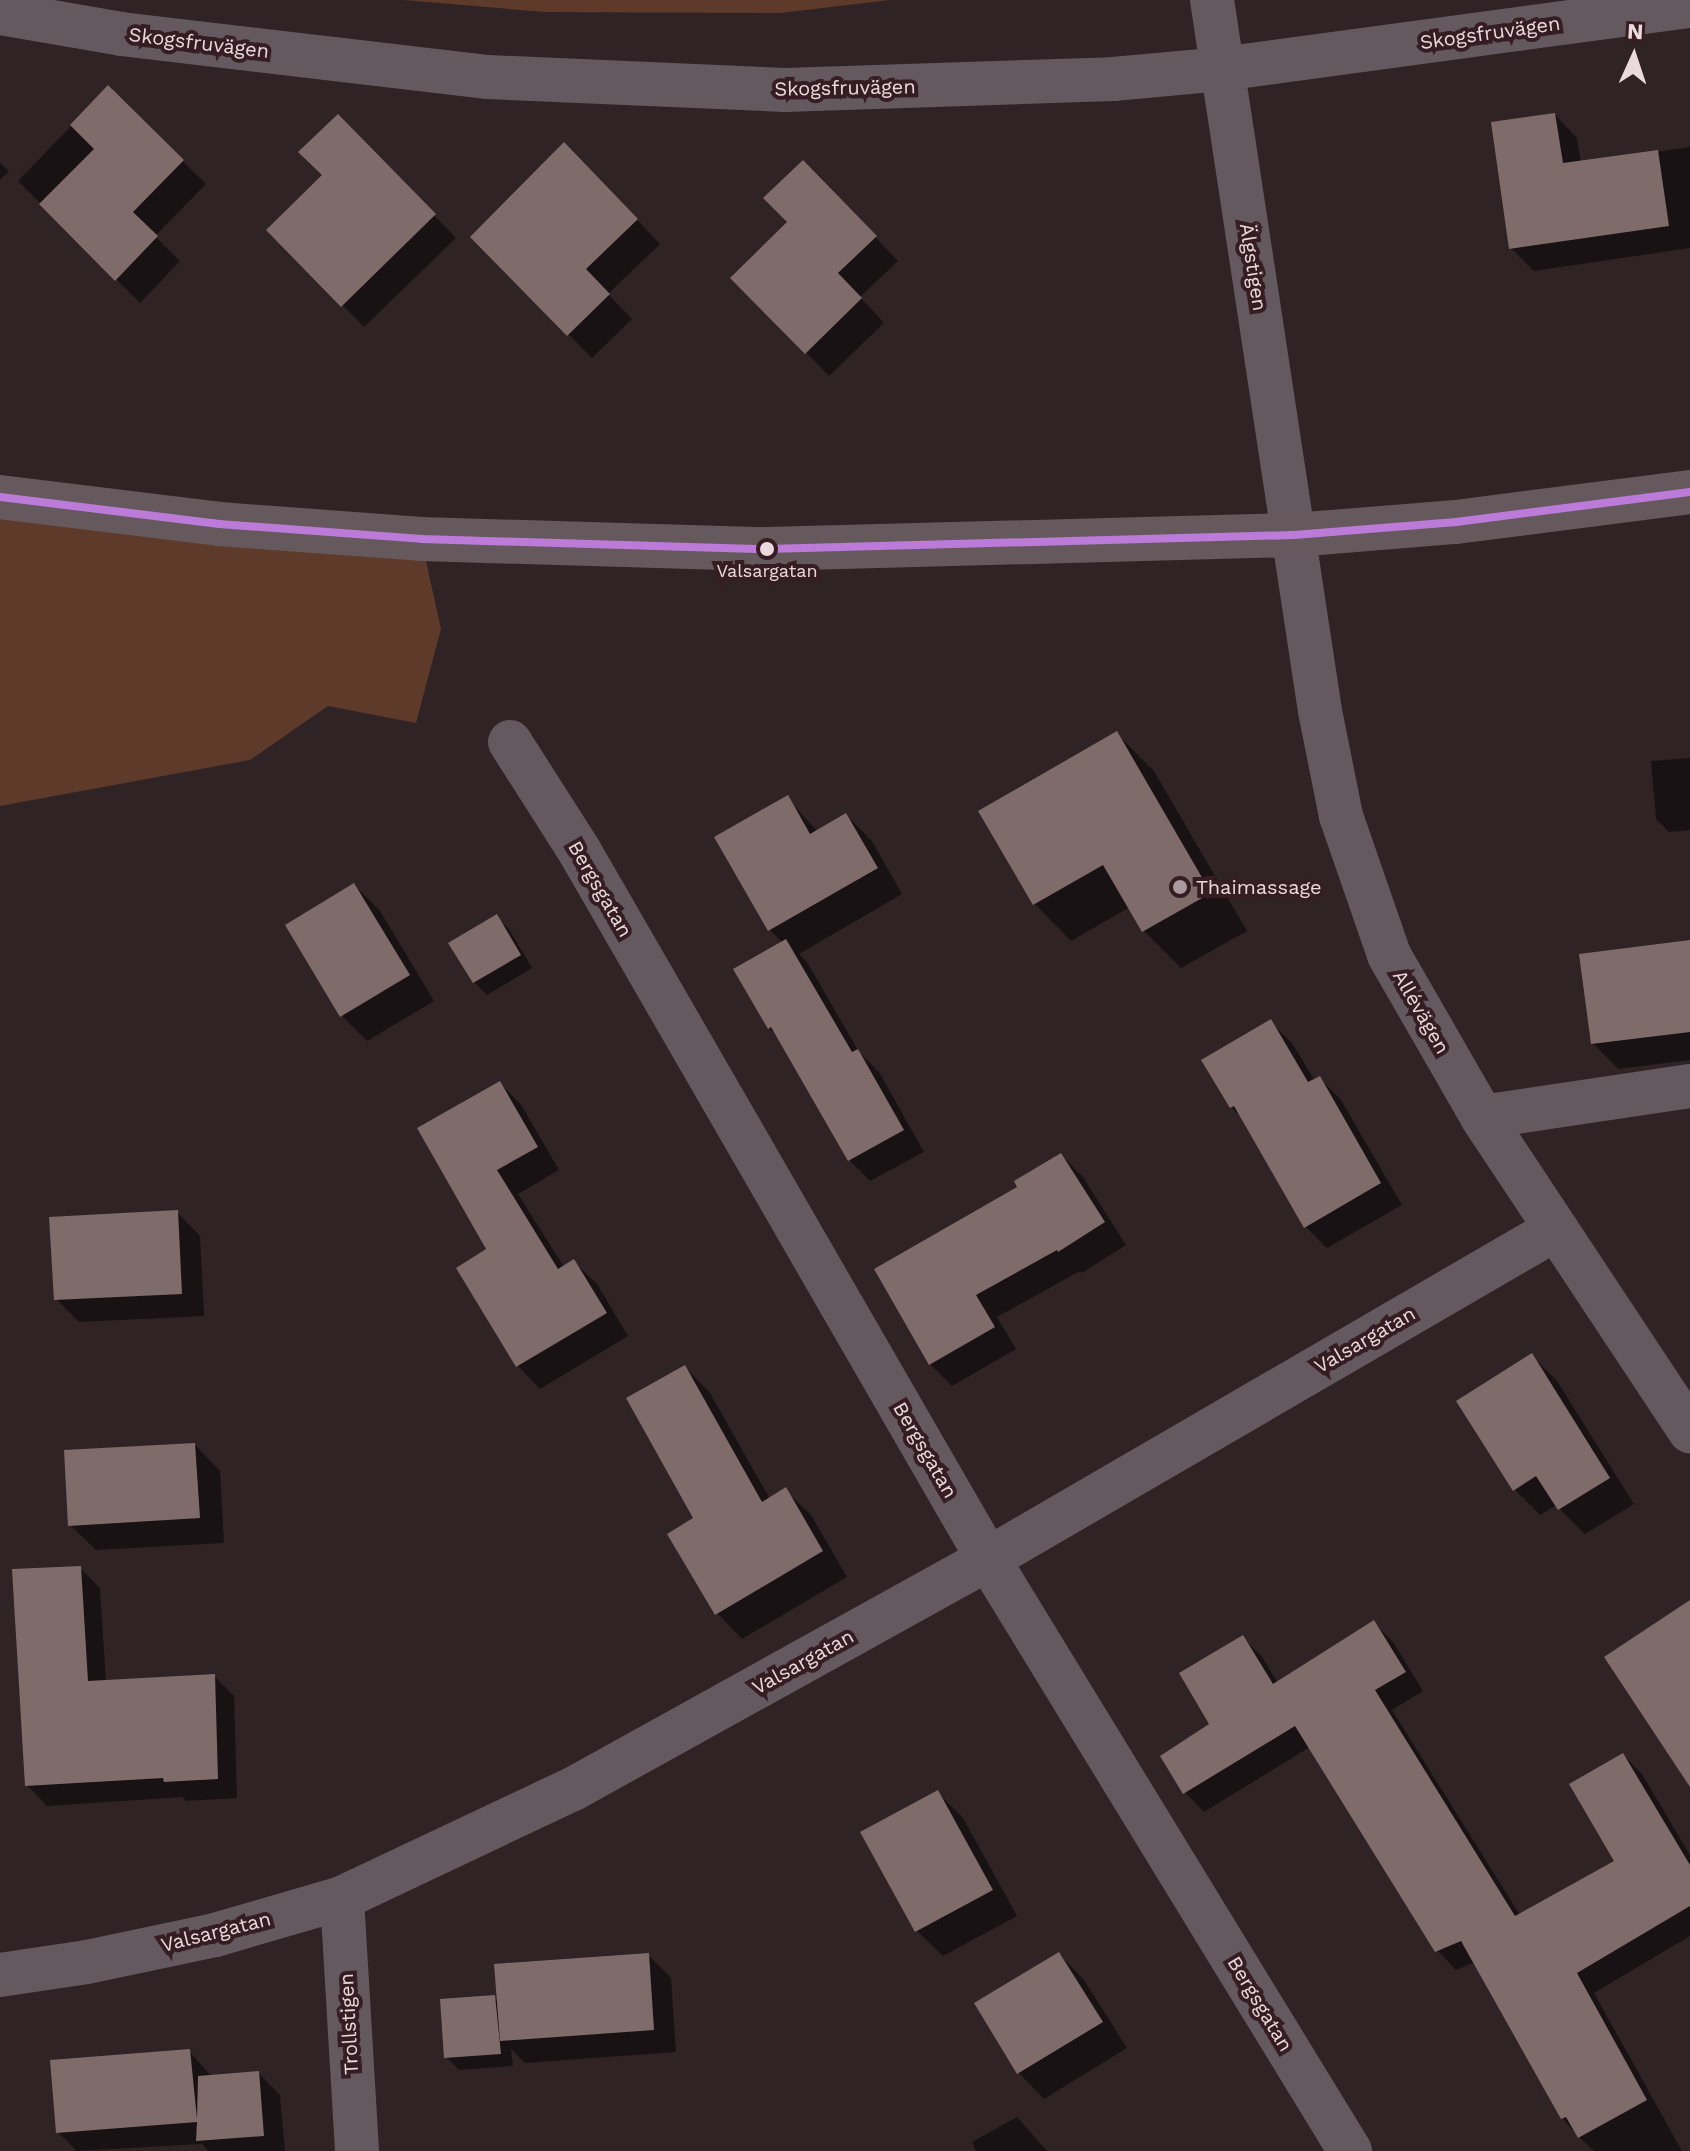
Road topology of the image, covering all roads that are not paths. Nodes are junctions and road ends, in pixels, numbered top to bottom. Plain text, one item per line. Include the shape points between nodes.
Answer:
1 (1212, 0) edge
2 (1690, 6) edge
3 (0, 13) edge
4 (1222, 69) junction
5 (1690, 492) edge
6 (0, 497) edge
7 (1294, 535) junction
8 (510, 742) dead end
9 (1690, 1086) edge
10 (1482, 1117) junction
11 (1556, 1229) junction
12 (1690, 1431) edge
13 (988, 1559) junction
14 (342, 1898) junction
15 (0, 1975) edge
16 (357, 2151) edge
17 (1350, 2151) edge

1 - 4 street, Älgstigen
2 - 4 street, Skogsfruvägen
3 - 4 street, Skogsfruvägen via 121,34 472,75 642,85 785,90 970,87
4 - 7 street, Älgstigen
5 - 7 main road via 1456,522
6 - 7 main road via 219,524 647,548
7 - 10 street, Allévägen via 1341,816 1389,955
8 - 13 street, Bergsgatan via 580,852
9 - 10 street
10 - 11 street, Allévägen
11 - 12 street, Allévägen
11 - 13 street, Valsargatan
13 - 14 street, Valsargatan via 573,1789
13 - 17 street, Bergsgatan
14 - 15 street, Valsargatan via 215,1935
14 - 16 street, Trollstigen

